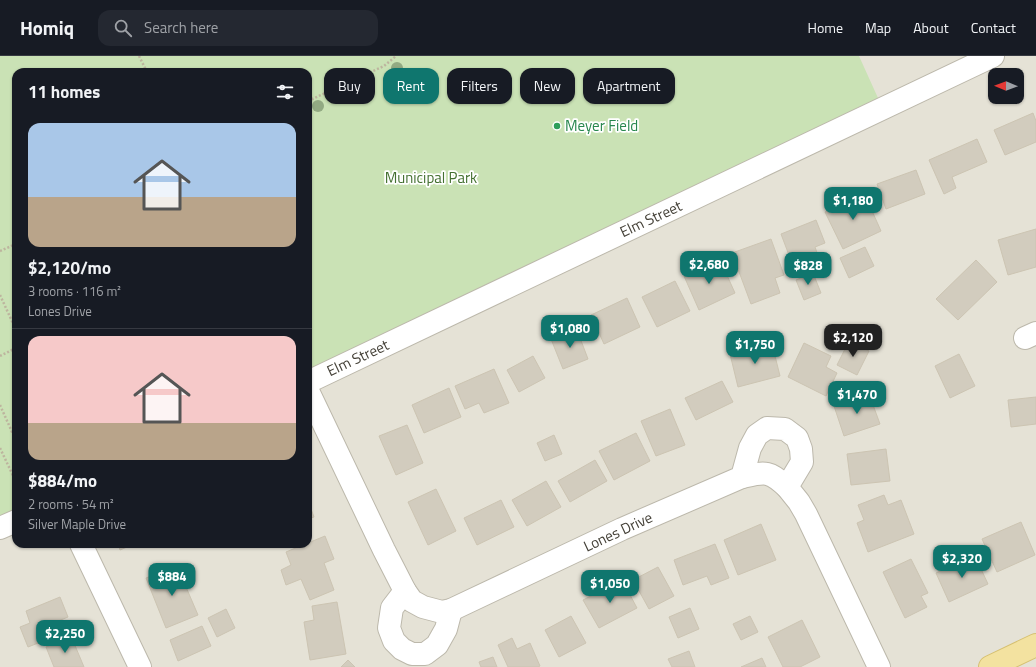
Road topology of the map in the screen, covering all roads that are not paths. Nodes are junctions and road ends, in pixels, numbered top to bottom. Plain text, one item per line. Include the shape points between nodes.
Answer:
1 (993, 56) edge
2 (312, 380) edge
3 (312, 399) edge
4 (742, 477) junction
5 (787, 487) junction
6 (12, 523) edge
7 (0, 528) edge
8 (83, 548) edge
9 (405, 591) junction
10 (451, 610) junction
11 (1036, 645) edge
12 (140, 667) edge
13 (879, 667) edge
14 (990, 667) edge

1 - 2 street, Elm Street
3 - 9 street, Lones Drive
4 - 5 street, Lones Drive via 762,473 772,475
4 - 5 street via 750,448 757,435 767,428 785,429 797,438 802,449 802,462
4 - 10 street, Lones Drive
5 - 13 street, Lones Drive via 806,514
6 - 7 street
8 - 12 street
9 - 10 street, Lones Drive via 412,601 422,607 442,612
9 - 10 street via 392,608 389,628 394,641 412,654 425,654 437,646 446,629
11 - 14 main road

